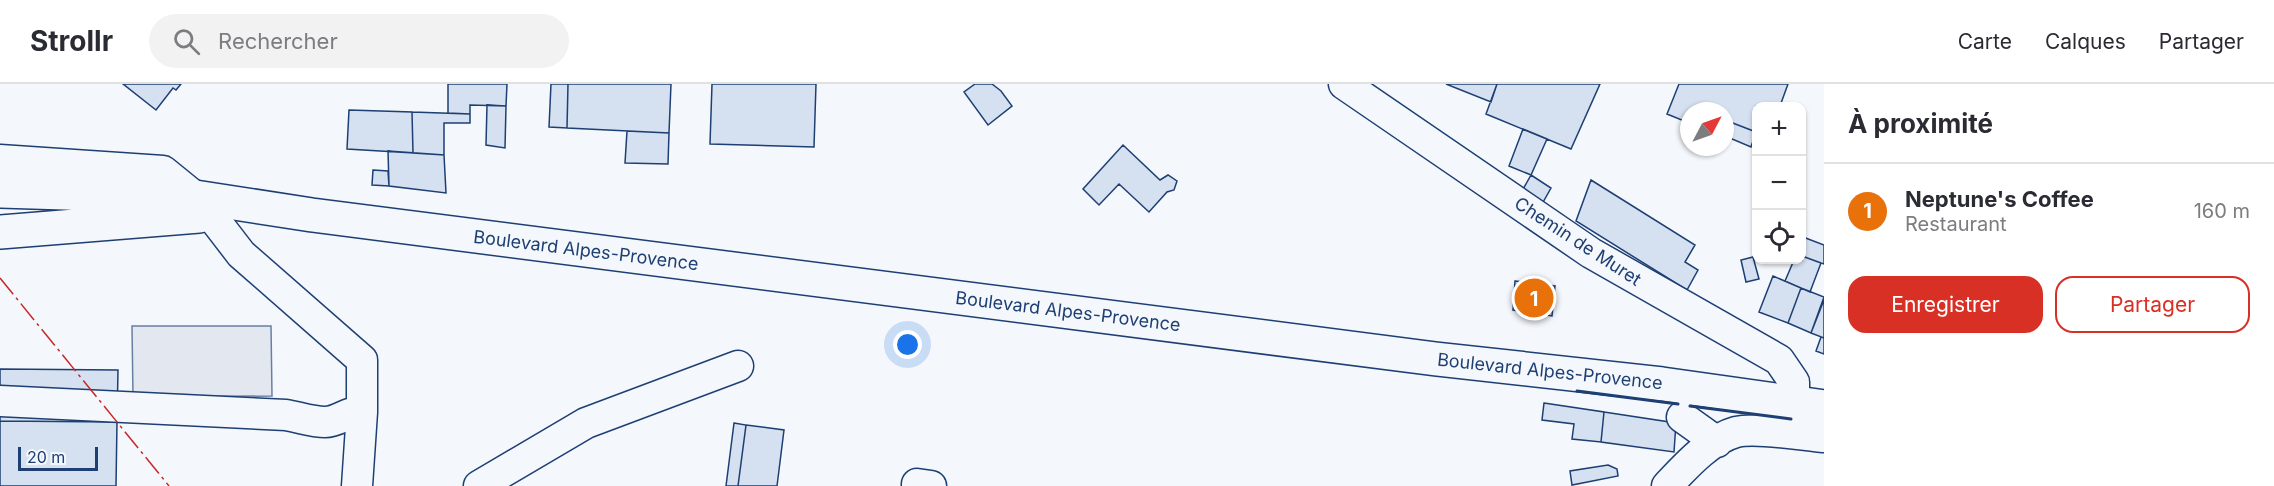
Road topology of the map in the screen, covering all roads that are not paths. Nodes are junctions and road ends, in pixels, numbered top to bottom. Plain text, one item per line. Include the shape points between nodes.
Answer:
1 (1344, 84) edge
2 (0, 159) edge
3 (0, 191) edge
4 (203, 206) junction
5 (0, 232) edge
6 (738, 366) dead end
7 (0, 401) edge
8 (1809, 405) edge
9 (362, 412) junction
10 (1682, 417) dead end
11 (1824, 437) edge
12 (1717, 442) junction
13 (357, 486) edge
14 (479, 486) edge
15 (917, 486) edge
16 (931, 486) edge
17 (1667, 486) edge

1 - 8 street, Chemin de Muret via 1591,253 1779,360
2 - 4 street via 163,171
3 - 4 main road, Boulevard Alpes-Provence
4 - 5 main road, Boulevard Alpes-Provence
4 - 8 main road, Boulevard Alpes-Provence via 312,215
4 - 9 street via 241,254 362,360
6 - 14 street via 586,423
7 - 9 street via 286,415 326,422 350,411
9 - 13 street
10 - 12 street
11 - 12 street via 1736,432
12 - 17 street via 1692,459
15 - 16 street

